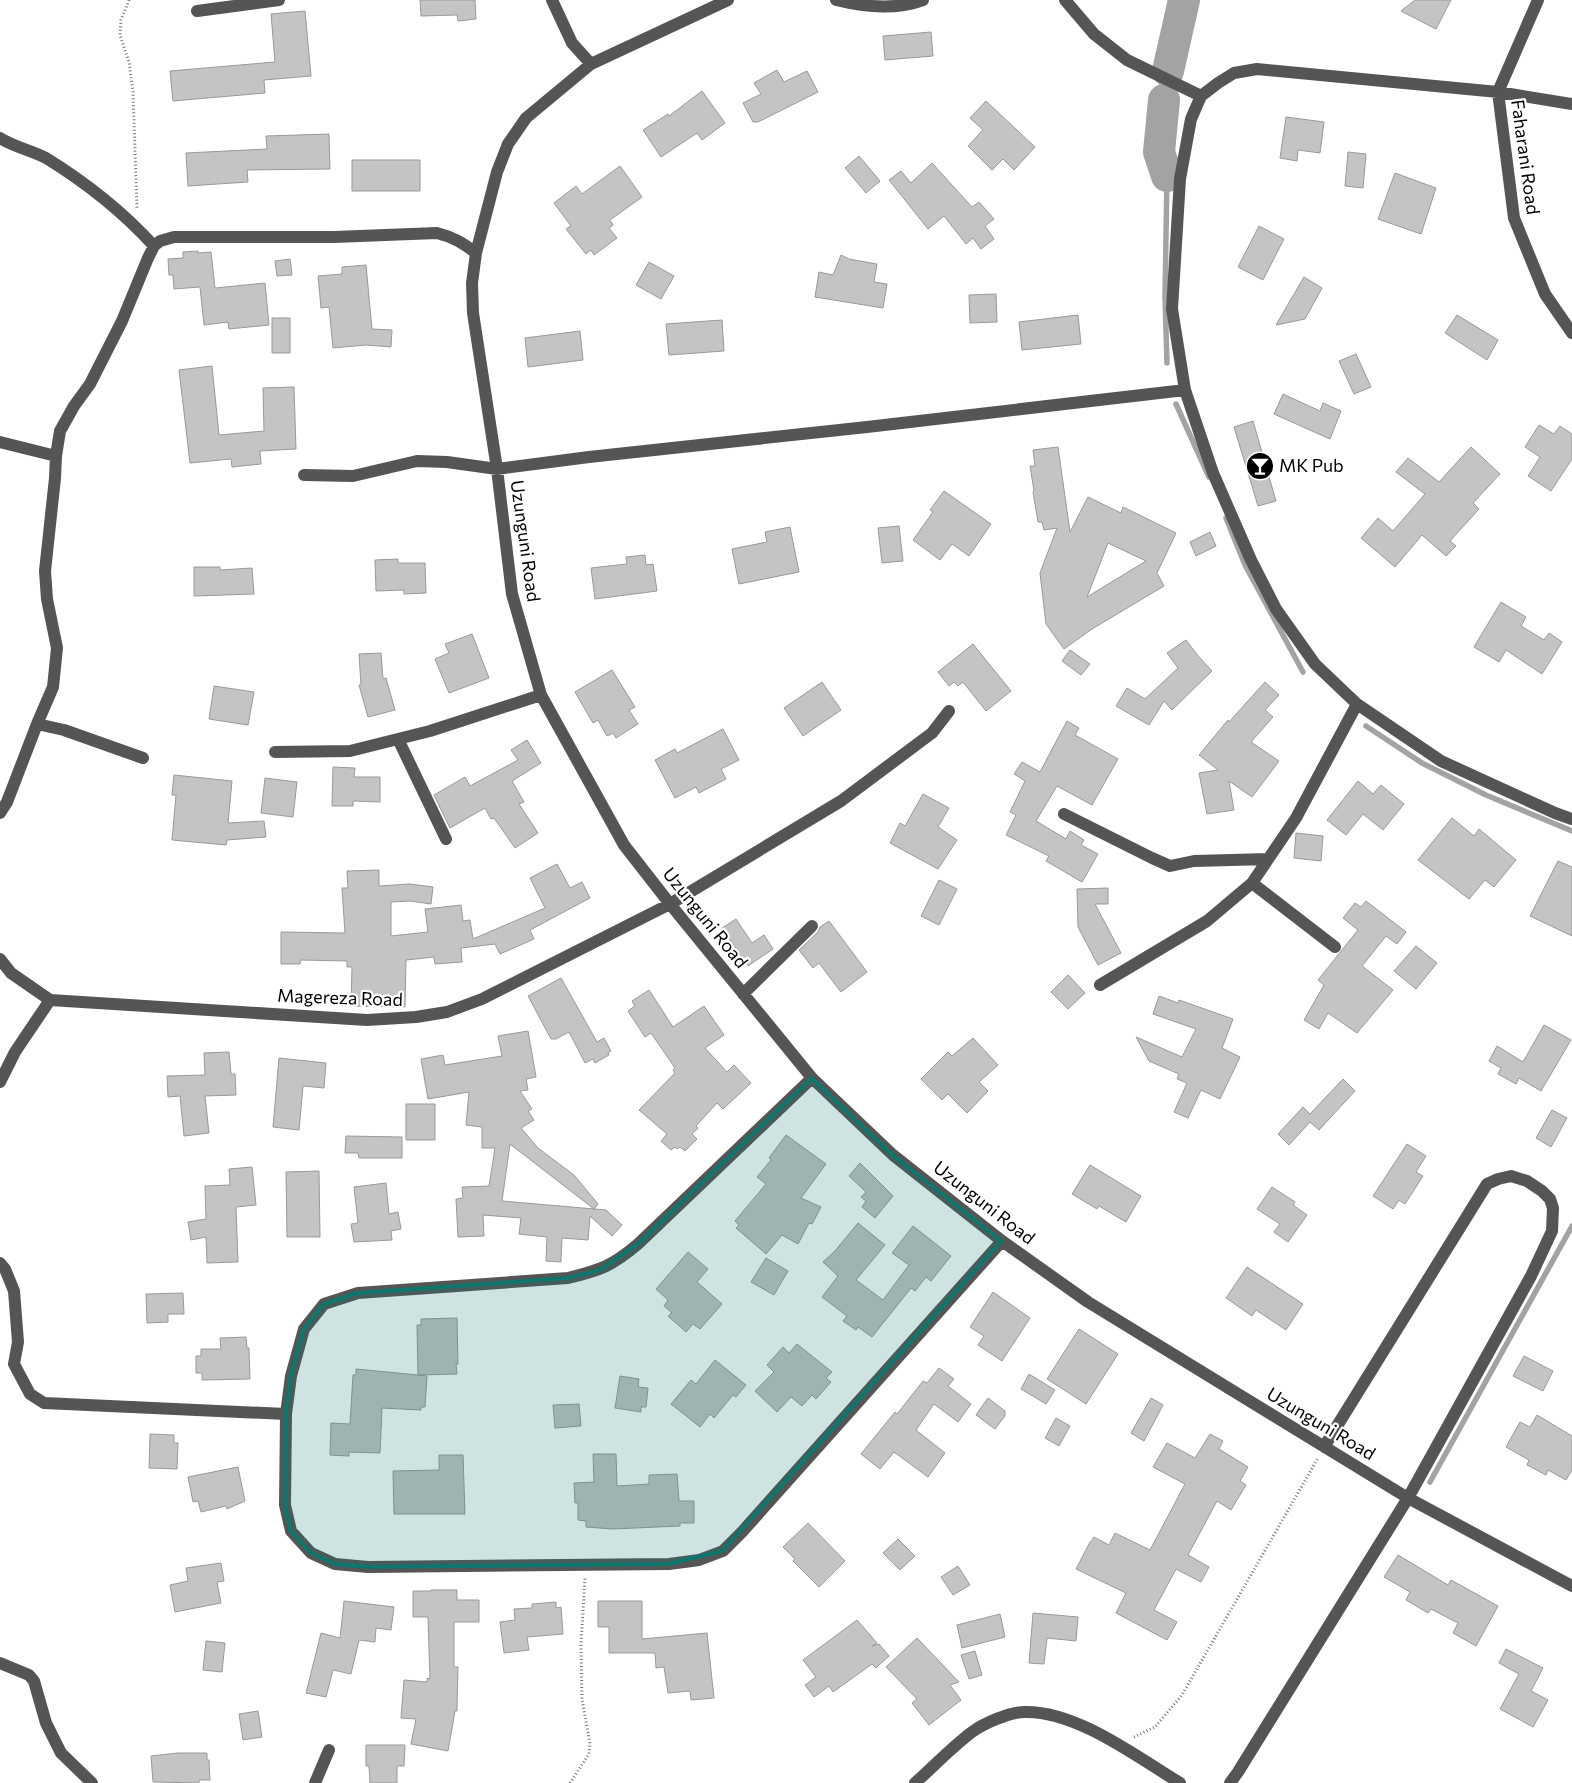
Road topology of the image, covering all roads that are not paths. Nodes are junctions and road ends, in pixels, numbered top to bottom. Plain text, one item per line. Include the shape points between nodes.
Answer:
1 (280, 0) edge
2 (552, 0) edge
3 (728, 0) edge
4 (836, 0) edge
5 (923, 0) edge
6 (1065, 0) edge
7 (1538, 0) edge
8 (197, 12) dead end
9 (591, 64) junction
10 (1498, 92) junction
11 (1201, 96) junction
12 (1572, 104) edge
13 (0, 138) edge
14 (154, 246) junction
15 (476, 253) junction
16 (1572, 333) edge
17 (1185, 390) junction
18 (0, 442) edge
19 (56, 456) junction
20 (497, 469) junction
21 (304, 475) dead end
22 (541, 695) junction
23 (1357, 704) junction
24 (949, 711) dead end
25 (37, 724) junction
26 (398, 739) junction
27 (275, 752) dead end
28 (143, 758) dead end
29 (0, 813) edge
30 (1064, 814) dead end
31 (1572, 819) edge
32 (446, 839) dead end
33 (1268, 859) junction
34 (1252, 883) junction
35 (670, 904) junction
36 (812, 926) dead end
37 (1335, 947) dead end
38 (0, 959) edge
39 (1100, 985) dead end
40 (743, 994) junction
41 (50, 1000) junction
42 (812, 1078) junction
43 (0, 1082) edge
44 (1002, 1241) junction
45 (0, 1263) edge
46 (286, 1414) junction
47 (1324, 1447) junction
48 (1408, 1498) junction
49 (1572, 1586) edge
50 (0, 1662) edge
51 (329, 1750) dead end
52 (92, 1783) edge
53 (315, 1783) edge
54 (915, 1783) edge
55 (1180, 1783) edge
56 (1230, 1783) edge

1 - 8 street
2 - 9 street via 572,43
3 - 9 street, Uzunguni Road
4 - 5 street via 855,5 884,6
6 - 11 street via 1094,34 1127,60
7 - 10 street
9 - 15 street, Uzunguni Road via 526,118 508,144 497,172
10 - 11 street via 1257,70 1234,73
10 - 12 street
10 - 16 street, Faharani Road via 1514,218 1545,294
11 - 17 street via 1192,119 1180,179 1172,309
13 - 14 street via 72,174 138,228
14 - 15 street via 174,237 437,234 462,241
14 - 19 street via 122,321 90,384 60,431
15 - 20 street, Uzunguni Road via 472,313
17 - 20 street
17 - 23 street via 1213,473 1276,609 1315,664
18 - 19 street
19 - 25 street via 45,571 57,648 53,687
20 - 21 street via 416,461 353,476
20 - 22 street, Uzunguni Road via 512,594
22 - 26 street
22 - 35 street, Uzunguni Road via 624,844
23 - 31 street via 1441,761
23 - 33 street via 1296,818
24 - 35 street, Magereza Road via 932,732 841,801
25 - 28 street via 64,730
25 - 29 street
26 - 27 street via 350,751
26 - 32 street
30 - 33 street via 1170,866 1194,861
33 - 34 street
34 - 37 street
34 - 39 street via 1206,921
35 - 40 street, Uzunguni Road
35 - 41 street, Magereza Road via 482,999 447,1012 416,1017 368,1020
36 - 40 street
38 - 41 street via 12,973
40 - 42 street, Uzunguni Road
41 - 43 street via 15,1052
42 - 44 street, Uzunguni Road via 893,1155
42 - 46 street via 638,1244 620,1260 600,1270 568,1278 358,1293 324,1304 304,1329 291,1376
44 - 46 street via 742,1532 723,1550 699,1560 669,1564 585,1565 368,1567 334,1564 311,1553 291,1531 285,1506
44 - 47 street, Uzunguni Road via 1088,1302
45 - 46 street via 14,1291 18,1342 14,1364 30,1394 44,1403
47 - 48 street, Uzunguni Road
47 - 48 street via 1487,1184 1511,1176 1527,1181 1550,1199 1552,1231
48 - 49 street, Uzunguni Road
48 - 56 street
50 - 52 street via 29,1675 34,1681 46,1723 61,1752
51 - 53 street
54 - 55 street via 973,1732 997,1719 1024,1712 1072,1720

